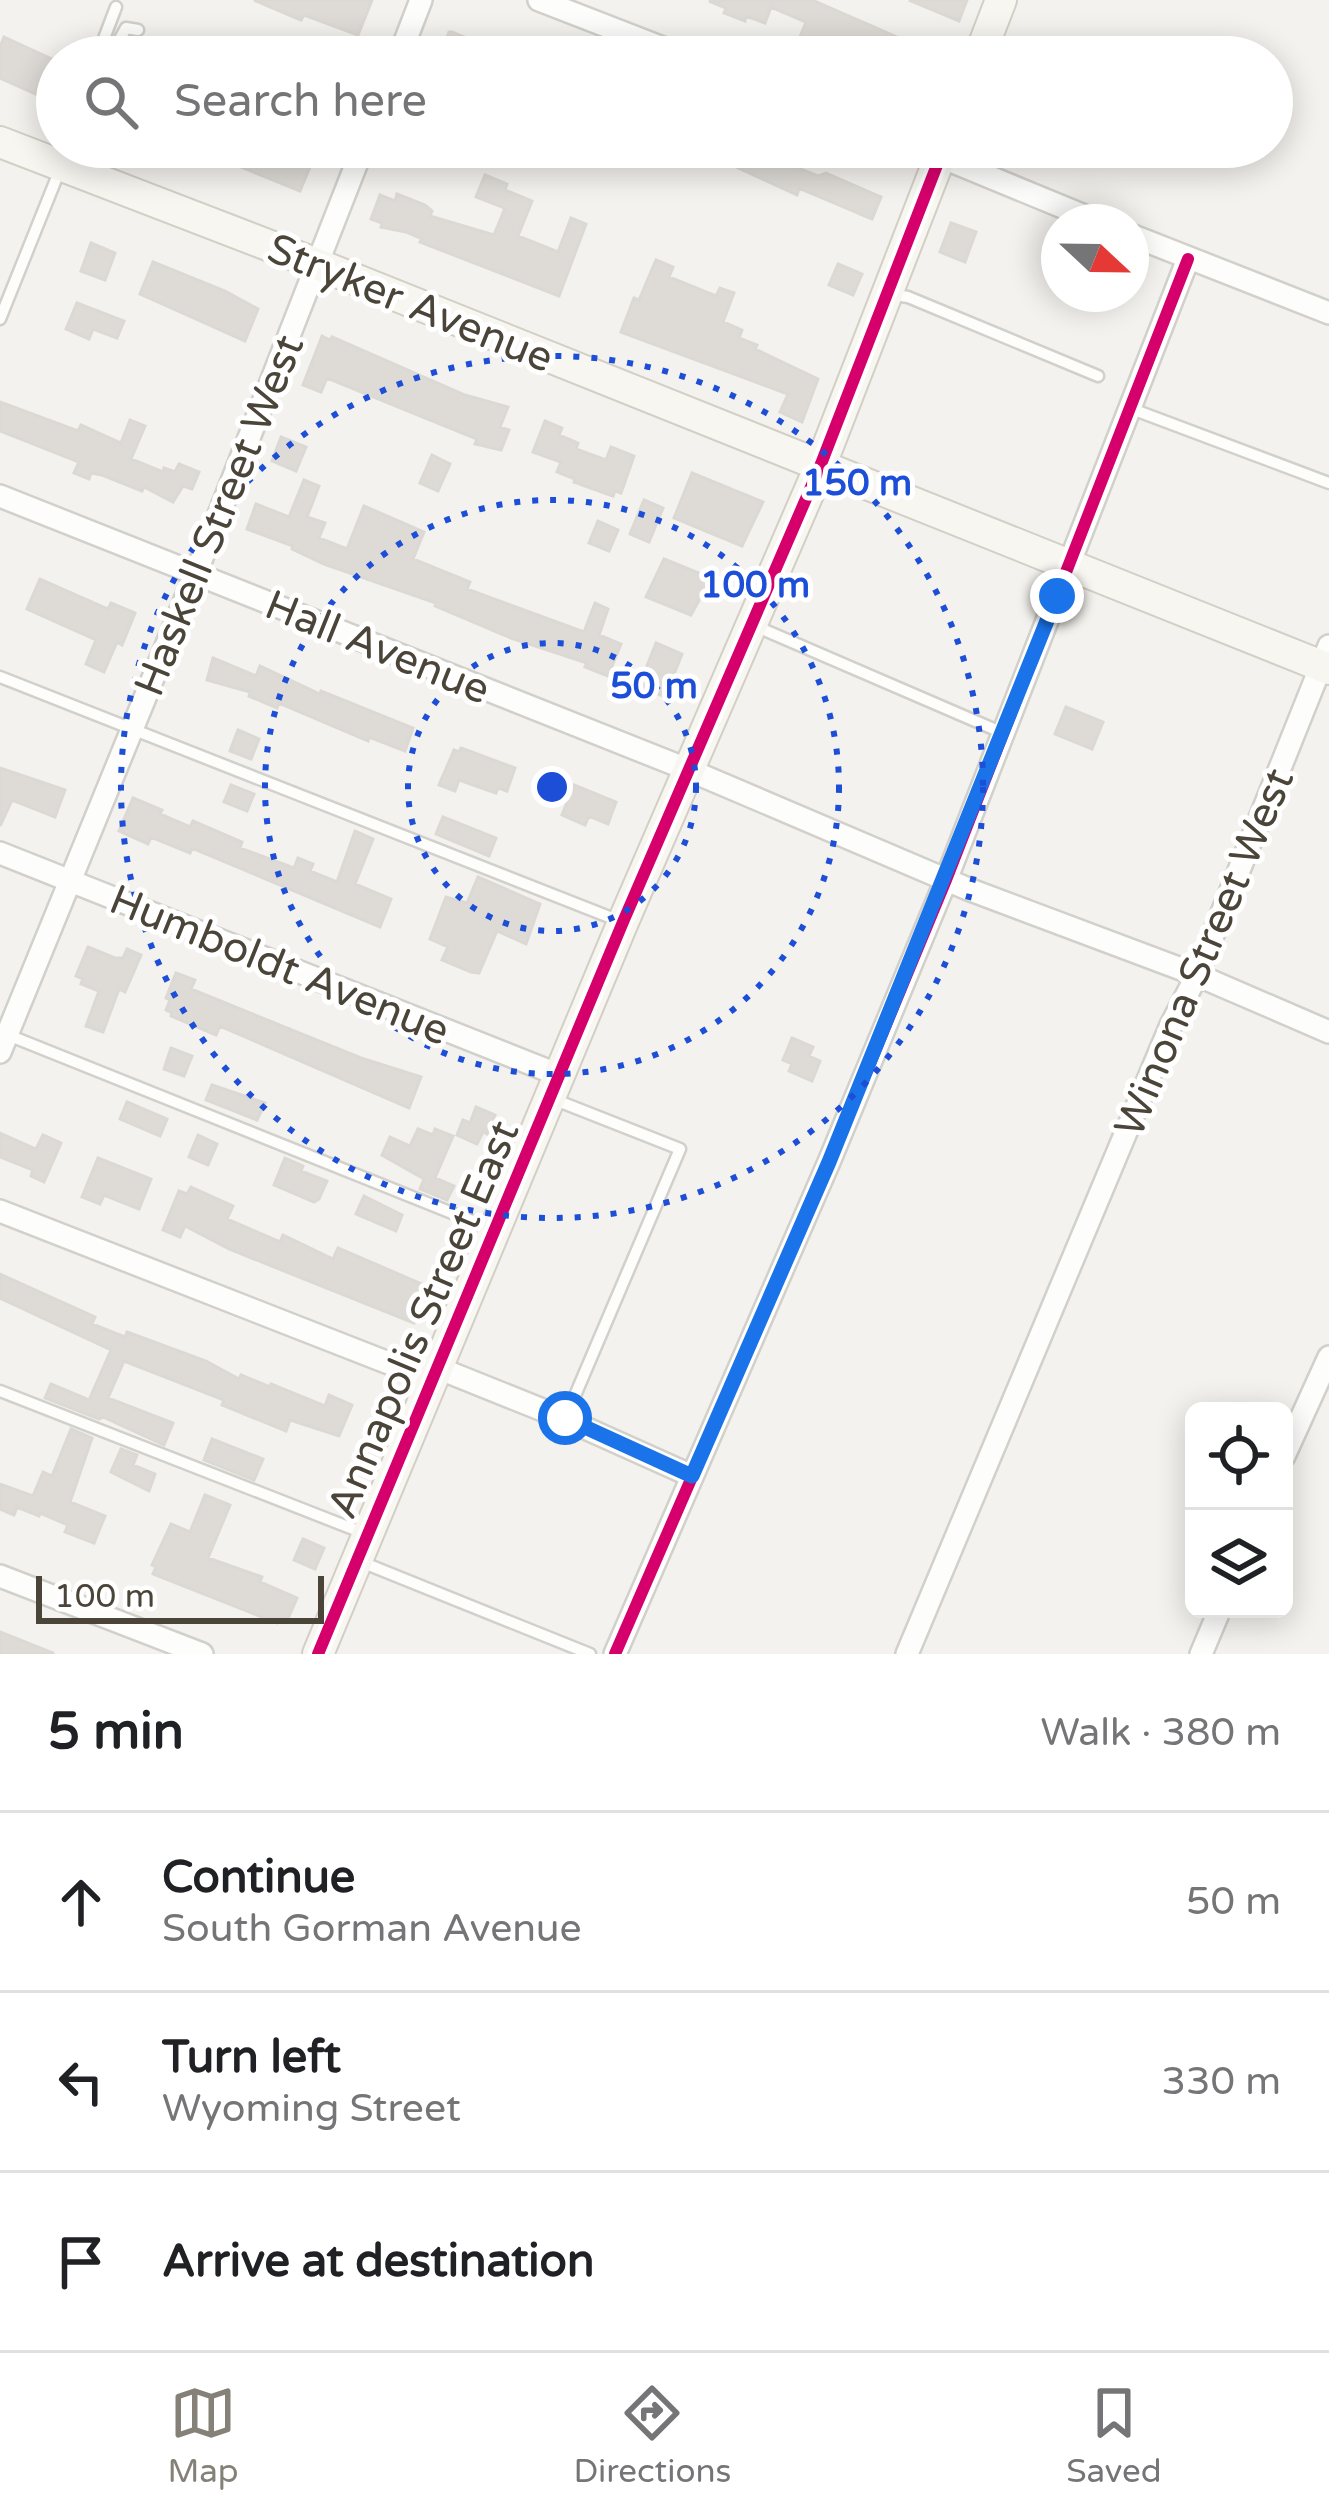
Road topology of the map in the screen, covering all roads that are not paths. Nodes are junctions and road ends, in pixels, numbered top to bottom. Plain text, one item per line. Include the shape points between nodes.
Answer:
1 (421, 0) edge
2 (539, 0) edge
3 (1001, 0) edge
4 (116, 7) dead end
5 (138, 30) dead end
6 (105, 36) edge
7 (118, 36) edge
8 (407, 36) edge
9 (632, 36) edge
10 (987, 36) edge
11 (0, 142) edge
12 (36, 148) edge
13 (59, 168) edge
14 (99, 168) edge
15 (355, 168) edge
16 (928, 168) edge
17 (975, 168) edge
18 (1058, 204) edge
19 (1149, 243) edge
20 (1188, 259) junction
21 (317, 264) junction
22 (886, 294) junction
23 (1329, 313) edge
24 (0, 319) edge
25 (1098, 376) dead end
26 (1132, 409) junction
27 (821, 464) junction
28 (1329, 484) edge
29 (0, 496) edge
30 (1069, 567) junction
31 (196, 573) junction
32 (752, 625) junction
33 (1326, 661) edge
34 (0, 677) edge
35 (132, 730) junction
36 (1004, 733) junction
37 (689, 770) junction
38 (0, 853) edge
39 (946, 880) junction
40 (70, 881) junction
41 (623, 922) junction
42 (1197, 975) junction
43 (1329, 1033) edge
44 (2, 1040) edge
45 (555, 1086) junction
46 (0, 1211) edge
47 (495, 1230) junction
48 (1329, 1357) edge
49 (435, 1374) junction
50 (0, 1391) edge
51 (565, 1418) junction
52 (1293, 1434) edge
53 (692, 1476) junction
54 (363, 1548) junction
55 (0, 1576) edge
56 (1216, 1618) edge
57 (202, 1654) edge
58 (318, 1654) edge
59 (590, 1654) edge
60 (615, 1654) edge
61 (907, 1654) edge
62 (1202, 1654) edge

1 - 8 street
2 - 9 street
3 - 10 street
4 - 6 lane
5 - 7 lane
11 - 12 street, Stryker Avenue
13 - 24 lane
14 - 21 street, Stryker Avenue
15 - 21 street, Haskell Street West
16 - 22 street, Annapolis Street East
17 - 18 street
19 - 20 street
20 - 23 street
20 - 26 street
21 - 27 street, Stryker Avenue
21 - 31 street, Haskell Street West
22 - 25 lane
22 - 27 street, Annapolis Street East
26 - 28 lane
26 - 30 street
27 - 30 street, Stryker Avenue
27 - 32 street, Annapolis Street East
29 - 31 street, Hall Avenue
30 - 33 street, Stryker Avenue
30 - 36 street
31 - 35 street, Haskell Street West
31 - 37 street, Hall Avenue
32 - 36 lane
32 - 37 street, Annapolis Street East
33 - 42 street, Winona Street West
34 - 35 lane
35 - 40 street, Haskell Street West
35 - 41 lane
36 - 39 street
37 - 39 street, Hall Avenue
37 - 41 street, Annapolis Street East
38 - 40 street, Humboldt Avenue
39 - 42 street, Hall Avenue
39 - 53 street
40 - 44 street, Haskell Street West
40 - 45 street, Humboldt Avenue
41 - 45 street, Annapolis Street East
42 - 43 street, Hall Avenue
42 - 61 street, Winona Street West
44 - 47 lane
45 - 47 street, Annapolis Street East
45 - 51 lane via 680,1149
46 - 49 street
47 - 49 street, Annapolis Street East
48 - 52 street
49 - 51 street
49 - 54 street, Annapolis Street East
50 - 54 lane
51 - 53 street
53 - 60 street
54 - 58 street, Annapolis Street East
54 - 59 lane
55 - 57 street
56 - 62 street

